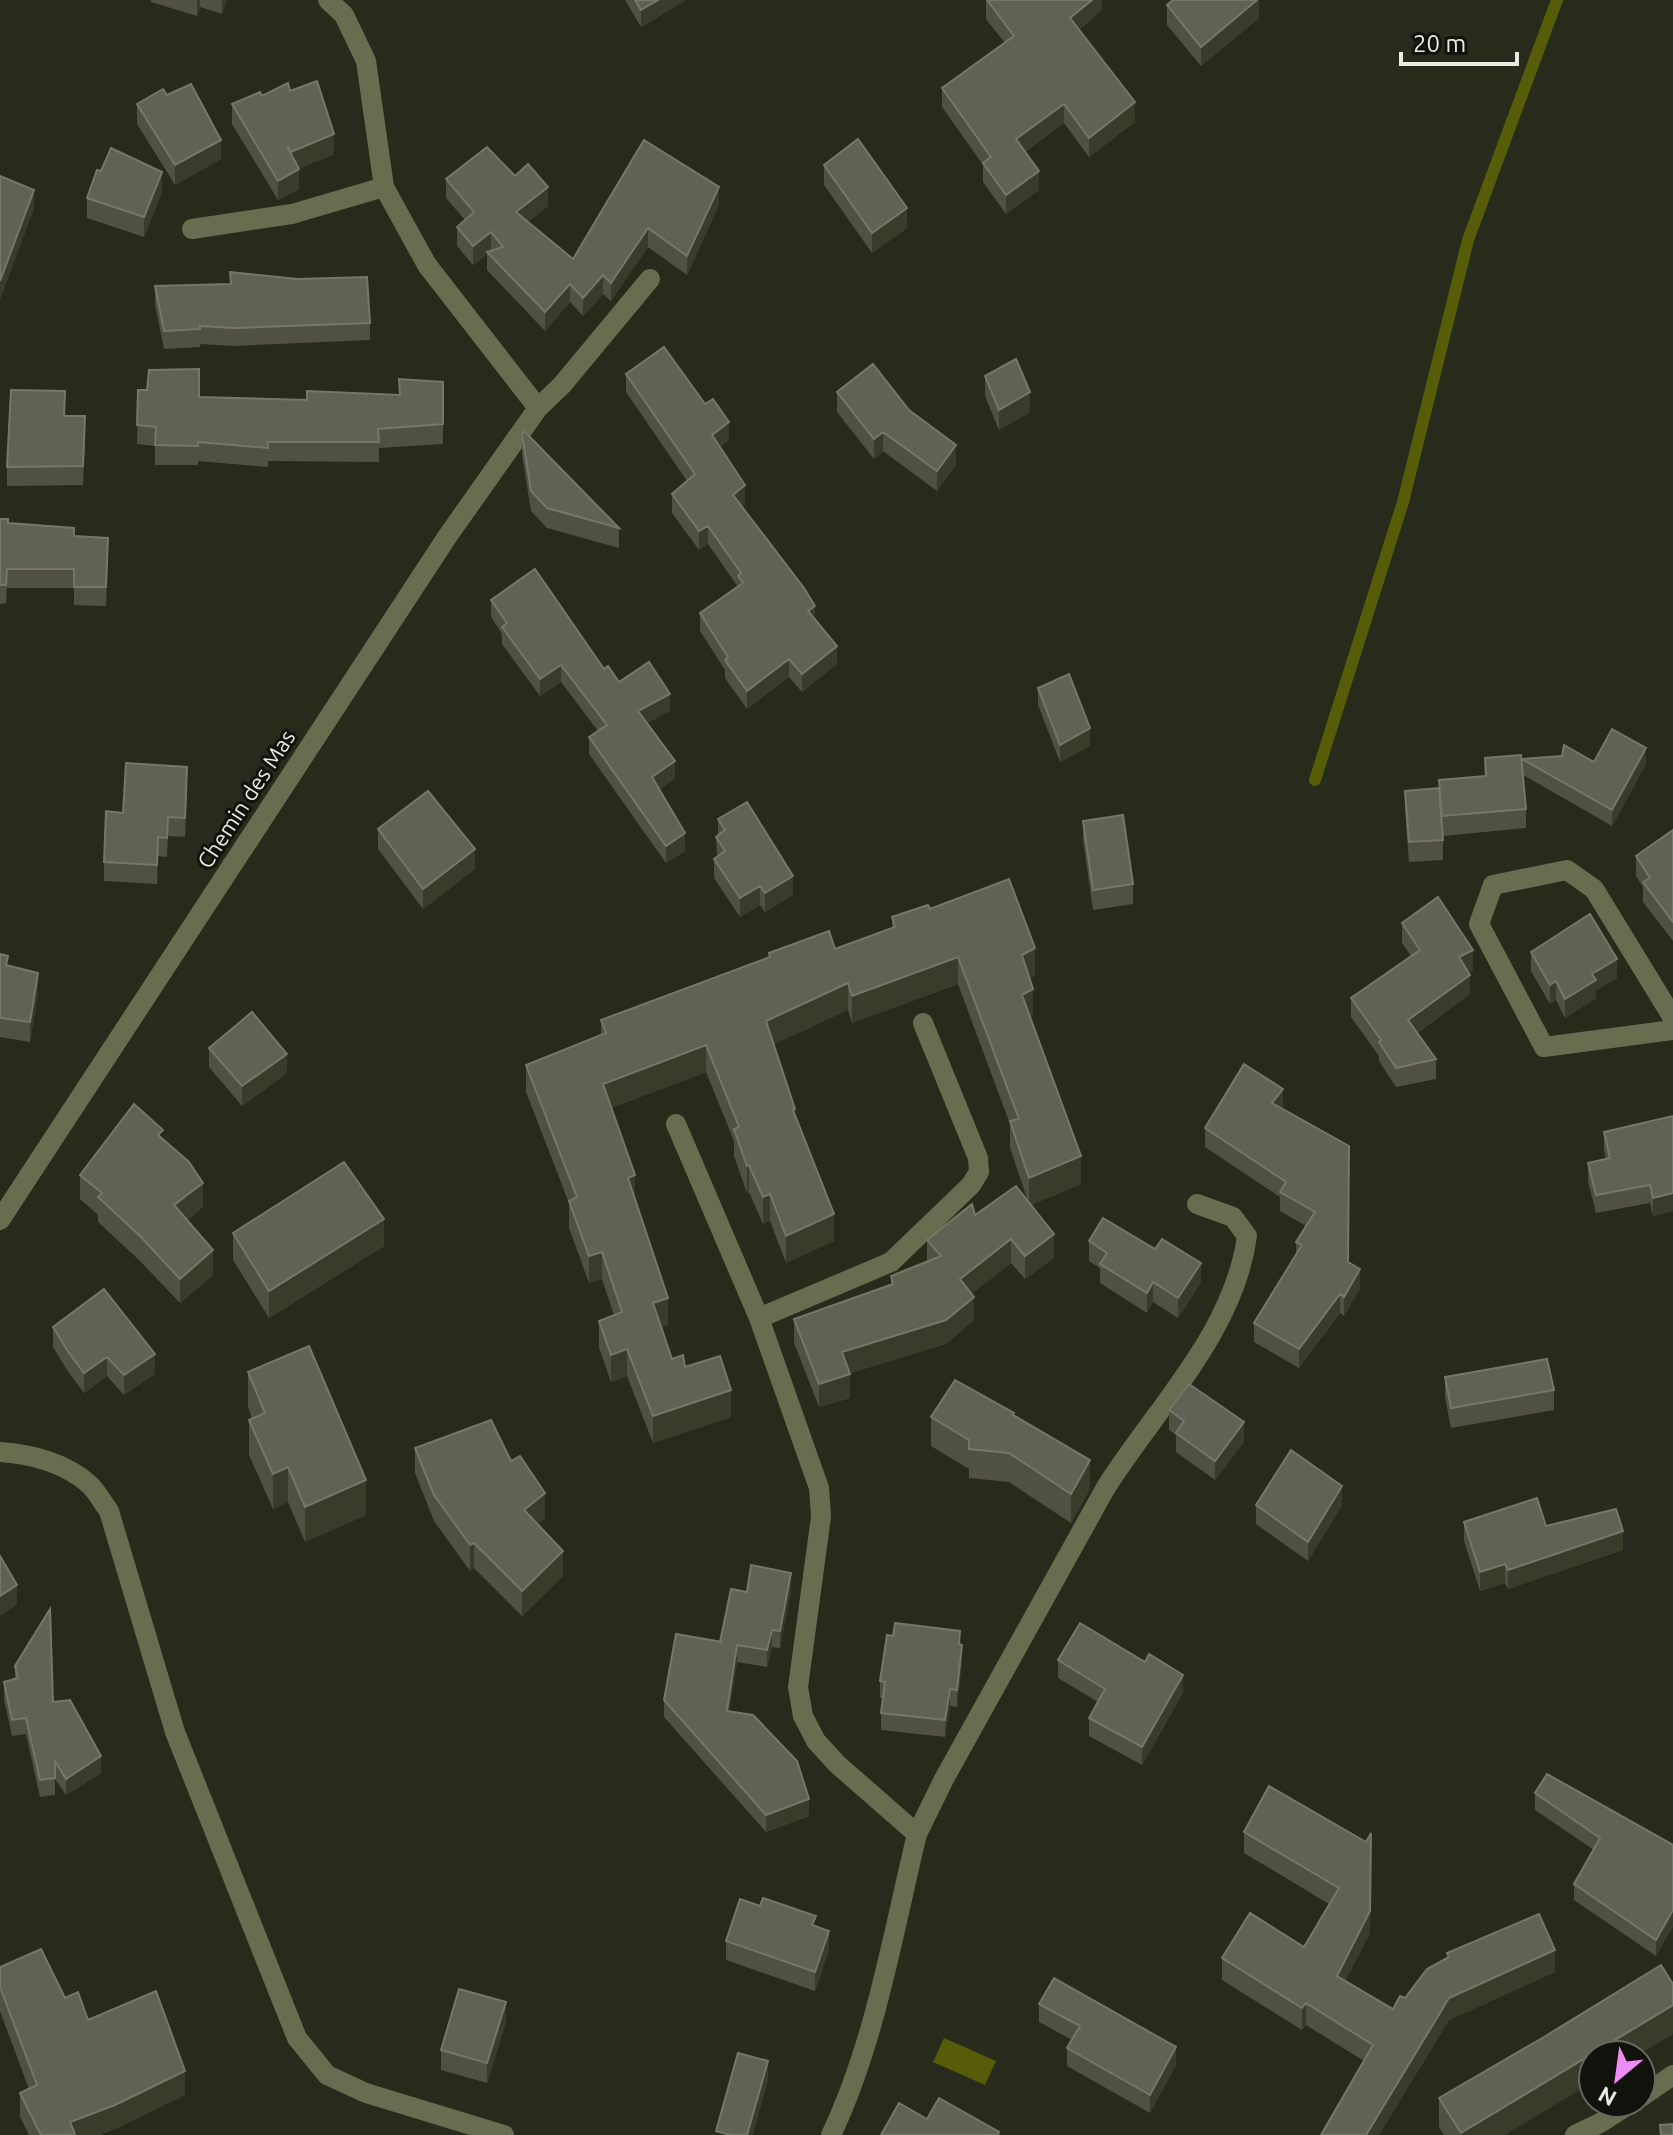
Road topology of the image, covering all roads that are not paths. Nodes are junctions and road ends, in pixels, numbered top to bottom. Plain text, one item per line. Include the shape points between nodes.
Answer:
1 (328, 0) edge
2 (384, 187) junction
3 (192, 229) dead end
4 (650, 279) dead end
5 (538, 408) junction
6 (1673, 1018) edge
7 (923, 1023) dead end
8 (1673, 1030) edge
9 (676, 1124) dead end
10 (1197, 1204) dead end
11 (0, 1220) edge
12 (759, 1318) junction
13 (0, 1452) edge
14 (917, 1834) junction
15 (1604, 2129) edge
16 (504, 2135) edge
17 (831, 2135) edge
18 (1575, 2135) edge

1 - 2 street via 344,15 366,61
2 - 3 street via 292,214
2 - 5 street via 427,265
4 - 5 street, Chemin des Mas
5 - 11 street, Chemin des Mas via 447,537
6 - 8 street via 1594,889 1567,870 1493,885 1479,924 1544,1047
7 - 12 street via 979,1172 891,1262
9 - 12 street
10 - 14 street via 1233,1217 1247,1236 1225,1310 1105,1489
12 - 14 street via 819,1488 821,1517 798,1687 803,1716 837,1764
13 - 16 street via 27,1454 59,1466 90,1485 109,1511 175,1732 297,2038 327,2075 366,2093
14 - 17 street via 871,2019
15 - 18 street

